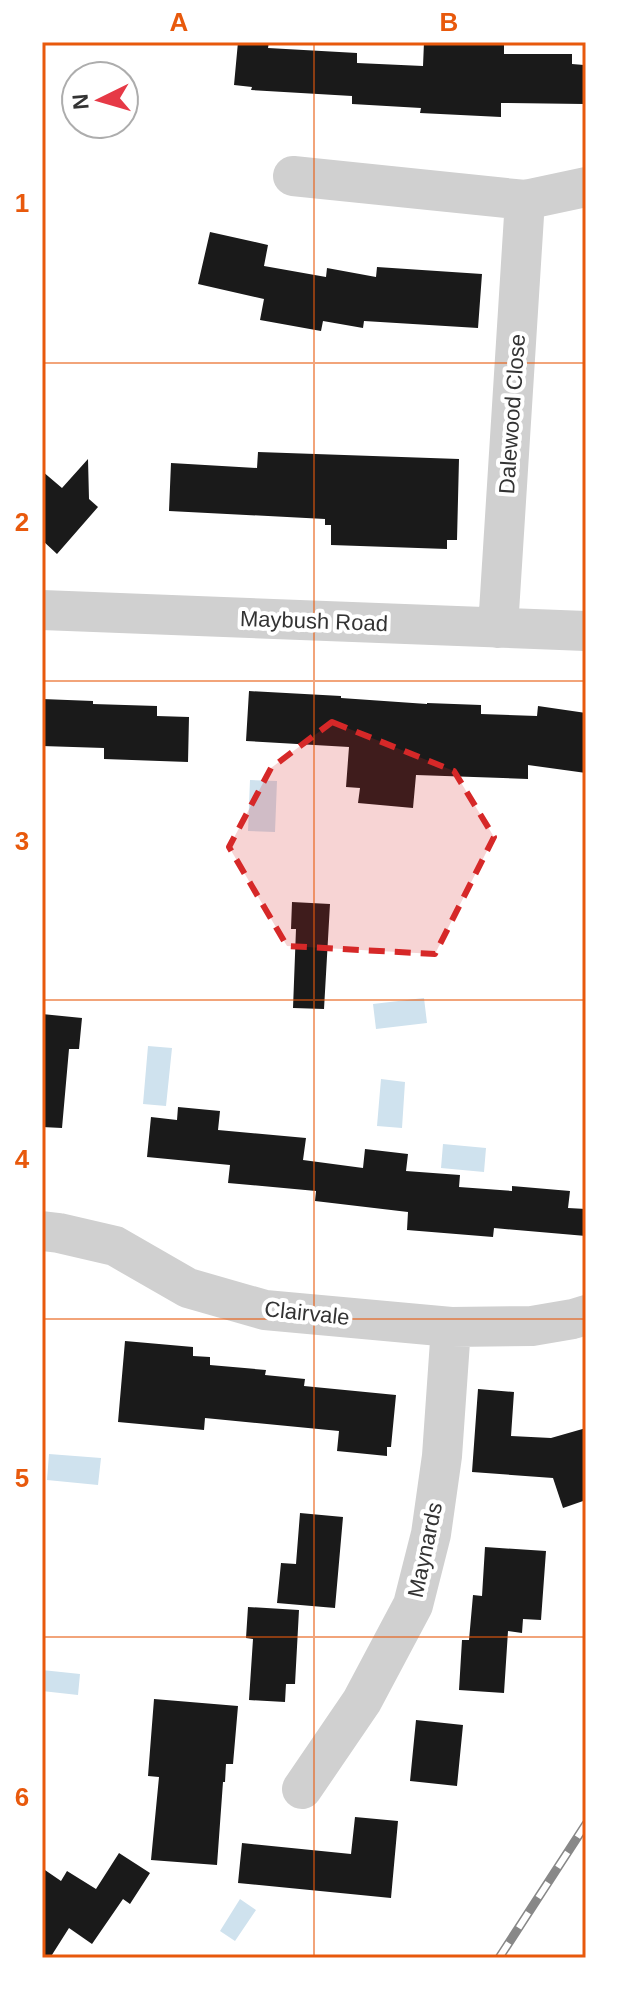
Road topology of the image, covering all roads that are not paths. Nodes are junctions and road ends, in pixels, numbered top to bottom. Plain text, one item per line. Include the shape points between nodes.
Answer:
1 (293, 176) dead end
2 (586, 187) edge
3 (525, 200) junction
4 (42, 610) edge
5 (498, 628) junction
6 (586, 631) edge
7 (42, 1231) edge
8 (586, 1315) edge
9 (451, 1327) junction
10 (302, 1789) dead end

1 - 3 street
2 - 3 street
3 - 5 street, Dalewood Close
4 - 5 street, Maybush Road
5 - 6 street, Maybush Road
7 - 9 street, Clairvale via 115,1246 188,1288 265,1310
8 - 9 street, Clairvale via 532,1326
9 - 10 street, Maynards via 442,1456 431,1534 413,1605 362,1701

